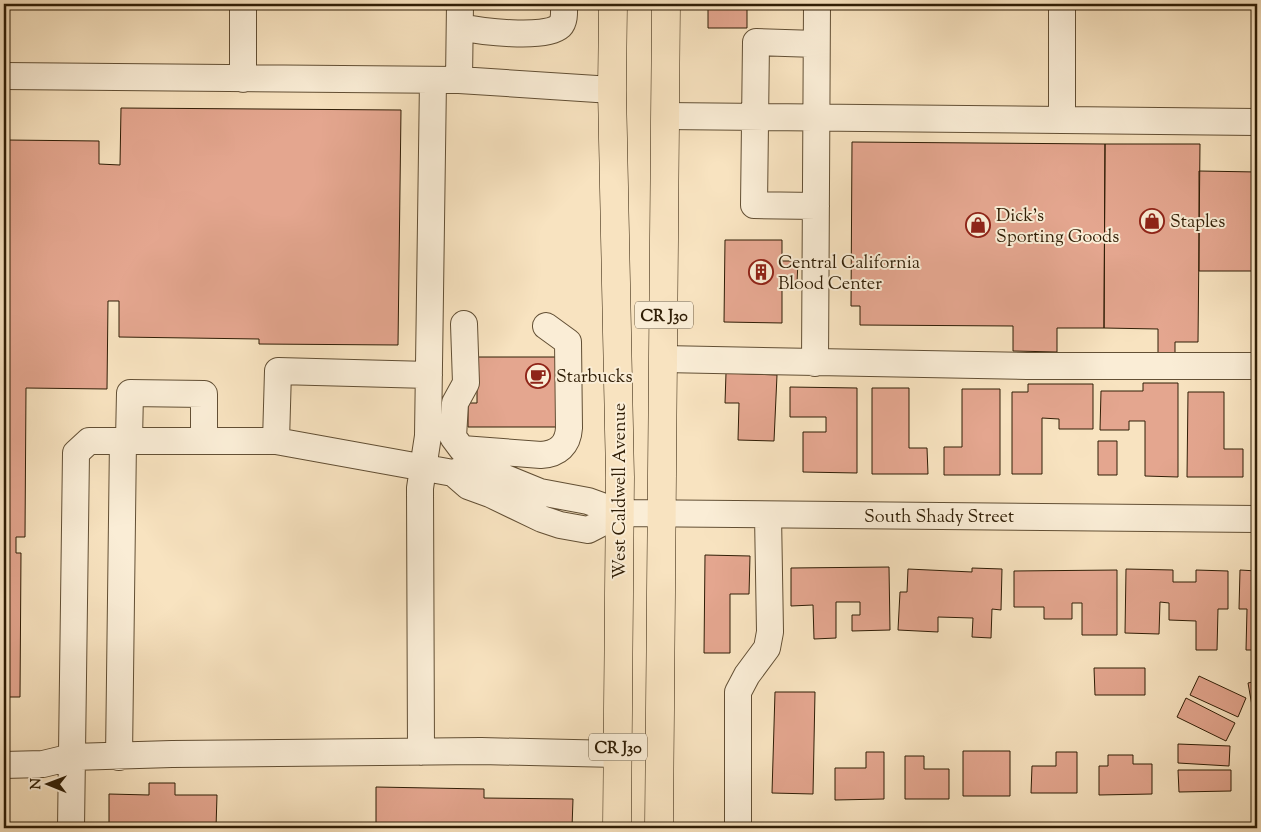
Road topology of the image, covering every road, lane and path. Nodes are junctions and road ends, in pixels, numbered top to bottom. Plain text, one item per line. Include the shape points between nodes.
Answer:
1 (243, 4) edge
2 (548, 4) edge
3 (564, 4) edge
4 (613, 4) edge
5 (666, 4) edge
6 (817, 4) edge
7 (1062, 4) edge
8 (460, 15) edge
9 (816, 44) junction
10 (4, 76) edge
11 (243, 78) junction
12 (433, 80) junction
13 (459, 80) junction
14 (612, 90) junction
15 (665, 116) junction
16 (755, 118) junction
17 (816, 118) junction
18 (1062, 120) junction
19 (1257, 122) edge
20 (816, 206) junction
21 (464, 324) dead end
22 (546, 326) dead end
23 (664, 359) junction
24 (815, 363) junction
25 (1257, 366) edge
26 (429, 375) junction
27 (126, 440) junction
28 (204, 441) junction
29 (276, 441) junction
30 (424, 466) junction
31 (621, 513) junction
32 (662, 514) junction
33 (768, 515) junction
34 (1257, 519) edge
35 (420, 752) junction
36 (618, 754) junction
37 (119, 756) junction
38 (72, 757) junction
39 (4, 765) edge
40 (71, 828) edge
41 (617, 828) edge
42 (659, 828) edge
43 (738, 828) edge

1 - 11 street
2 - 8 street via 542,16 529,22 481,22
3 - 8 street via 559,27 546,32 481,32
4 - 14 main road, West Caldwell Avenue / CR J30
5 - 15 main road, CR J30
6 - 9 street
7 - 18 street
8 - 13 street
9 - 16 street via 756,42
9 - 17 street
10 - 11 street
11 - 12 street
12 - 13 street
12 - 26 street
13 - 14 street
14 - 31 main road, West Caldwell Avenue / CR J30
15 - 16 street
15 - 23 main road, CR J30
16 - 17 street
16 - 20 street via 754,205
17 - 18 street
17 - 20 street
18 - 19 street
20 - 24 street
21 - 22 street via 466,383 455,404 453,436 462,449 541,455 552,454 562,447 568,439 569,428 568,342
23 - 24 street
23 - 32 main road, CR J30
24 - 25 street
26 - 29 street via 278,371
26 - 30 street
27 - 28 street
27 - 28 street via 130,393 204,394
27 - 37 street
27 - 38 street via 89,441 76,454
28 - 29 street
29 - 30 street
30 - 31 street, South Shady Street via 453,473 470,467 486,470 540,492 588,501
30 - 35 street via 420,488
31 - 32 street, South Shady Street
31 - 36 main road, West Caldwell Avenue / CR J30
32 - 33 street, South Shady Street
32 - 42 main road, CR J30
33 - 34 street, South Shady Street
33 - 43 street via 770,632 767,648 746,675 738,692
35 - 36 street
35 - 37 street
36 - 41 main road, West Caldwell Avenue / CR J30
37 - 38 street
38 - 39 street via 43,764
38 - 40 street

